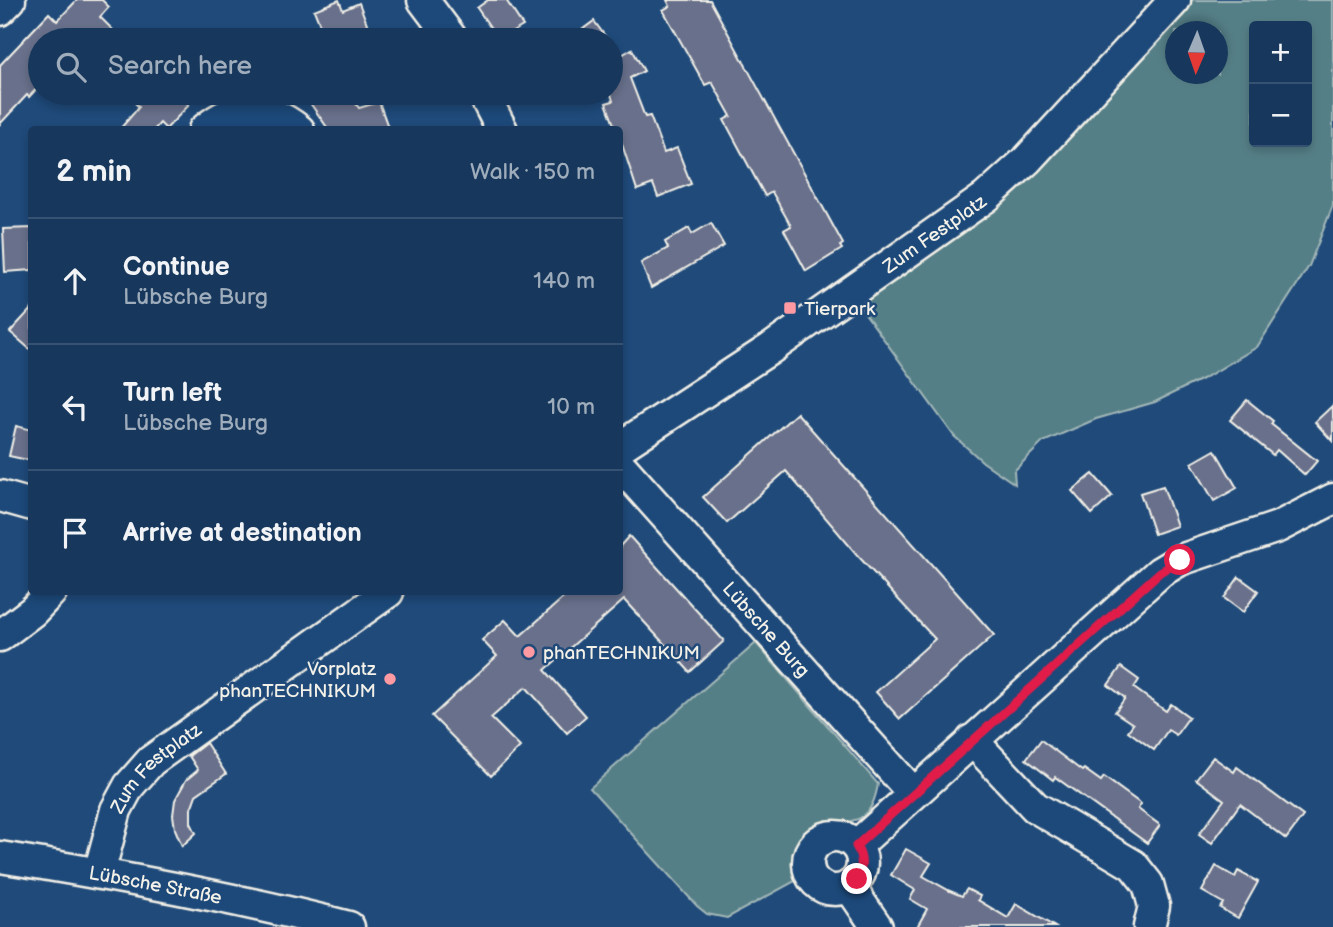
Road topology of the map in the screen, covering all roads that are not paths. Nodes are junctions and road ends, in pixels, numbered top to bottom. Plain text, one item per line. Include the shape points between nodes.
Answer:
1 (10, 0) edge
2 (423, 0) edge
3 (1175, 0) edge
4 (0, 10) edge
5 (444, 28) edge
6 (489, 105) edge
7 (209, 126) edge
8 (294, 126) edge
9 (500, 126) edge
10 (623, 445) edge
11 (623, 469) edge
12 (0, 496) edge
13 (1333, 499) edge
14 (28, 504) edge
15 (48, 595) edge
16 (376, 595) edge
17 (355, 600) edge
18 (0, 636) edge
19 (972, 740) junction
20 (913, 793) junction
21 (856, 846) junction
22 (0, 858) edge
23 (99, 873) junction
24 (849, 886) junction
25 (349, 927) edge
26 (877, 927) edge
27 (1149, 927) edge

1 - 4 street
2 - 5 street
3 - 10 street, Zum Festplatz via 1027,160 986,197 770,349
6 - 9 street
7 - 8 street via 244,109 283,117
11 - 20 street, Lübsche Burg
12 - 14 street
13 - 19 street via 1278,527 1180,560 1160,572
15 - 18 street
16 - 17 street, Zum Festplatz
17 - 23 street, Zum Festplatz via 151,761 116,810
19 - 20 street
19 - 27 street via 1035,807 1133,865 1148,884 1154,906
20 - 21 street
21 - 24 street via 862,865
21 - 24 street via 833,836 817,842 808,856 809,873 817,884 833,891
22 - 23 street, Lübsche Straße
23 - 25 street, Lübsche Straße
24 - 26 street

